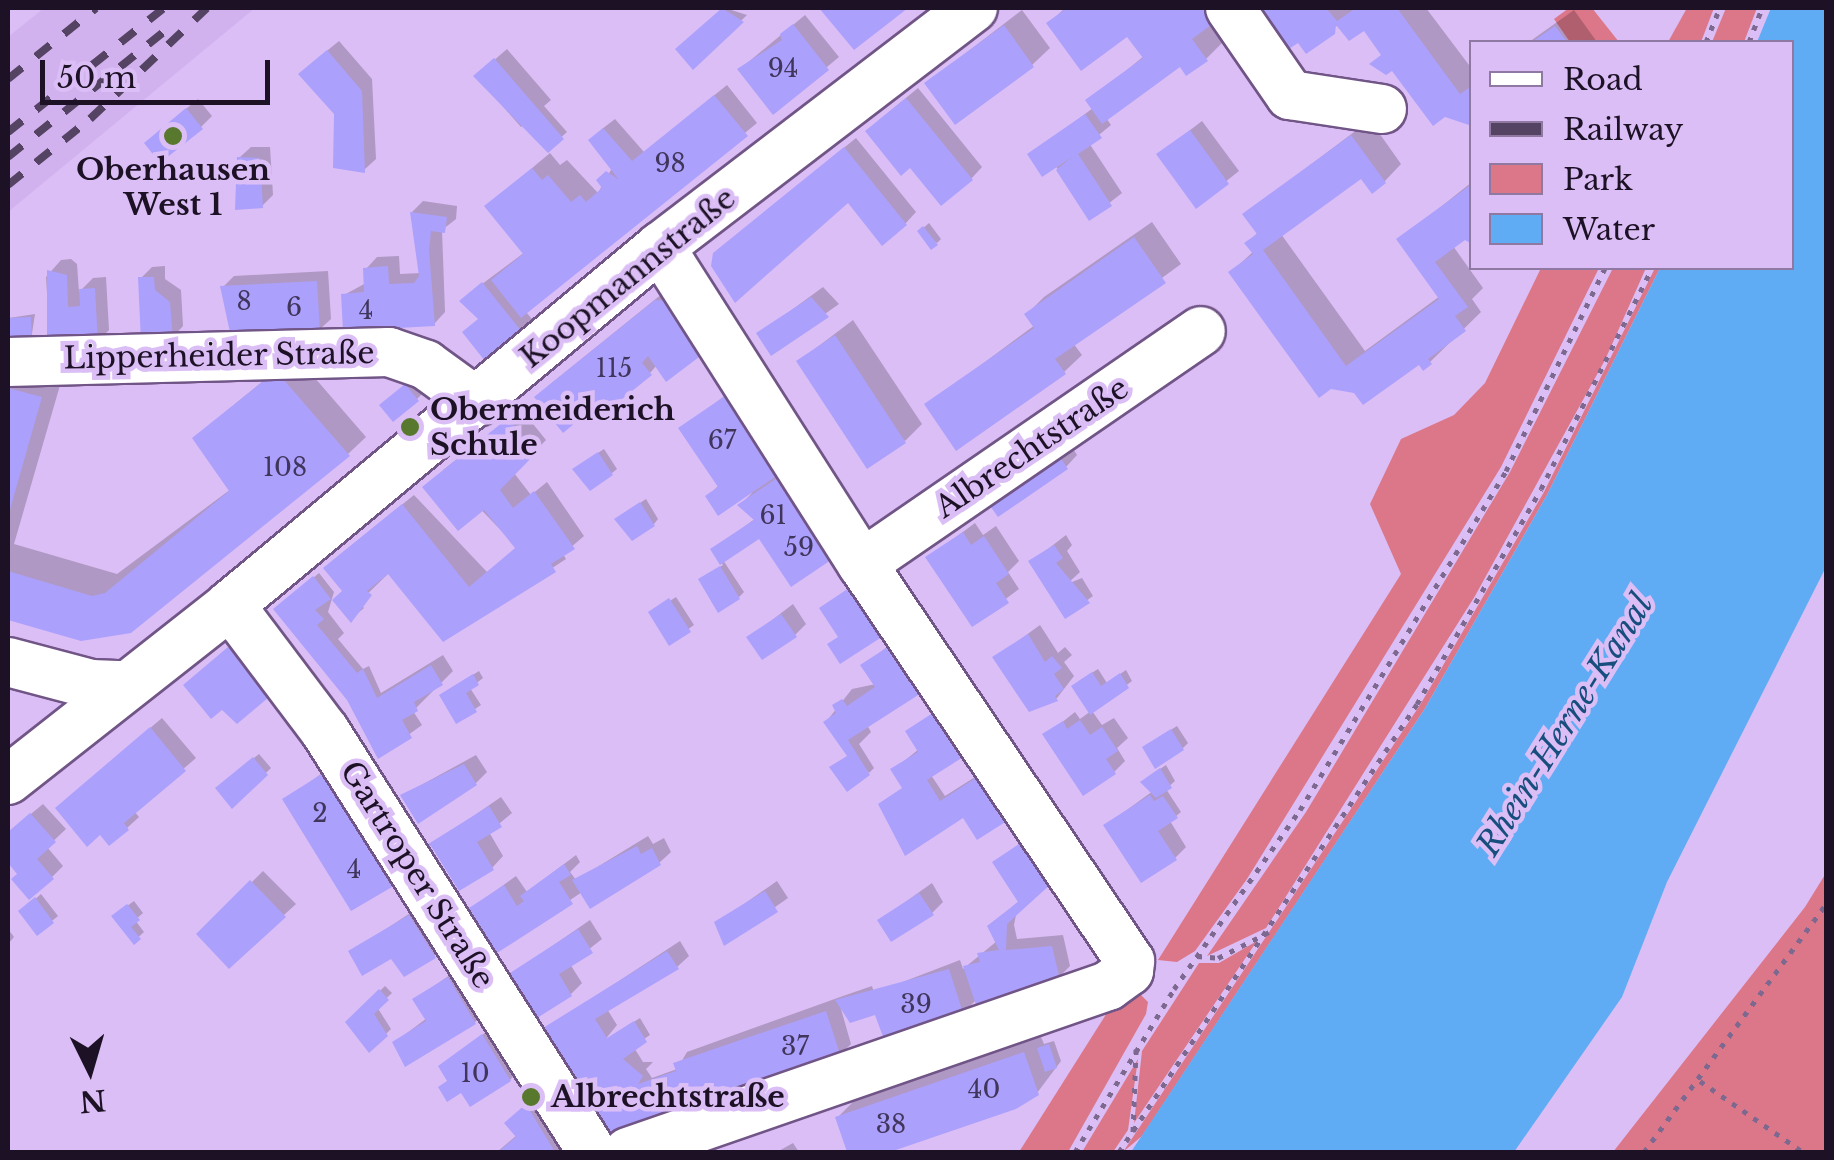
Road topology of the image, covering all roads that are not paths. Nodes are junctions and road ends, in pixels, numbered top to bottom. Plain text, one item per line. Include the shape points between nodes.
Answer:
1 (973, 8) edge
2 (1230, 8) edge
3 (1382, 110) dead end
4 (660, 247) junction
5 (1202, 331) dead end
6 (8, 362) edge
7 (477, 402) junction
8 (862, 564) junction
9 (230, 605) junction
10 (8, 662) edge
11 (124, 685) junction
12 (8, 780) edge
13 (592, 1152) edge
14 (628, 1152) edge

1 - 4 street, Koopmannstraße
2 - 3 street via 1290,96
4 - 7 street, Koopmannstraße
4 - 8 street
5 - 8 street, Albrechtstraße
6 - 7 street, Lipperheider Straße via 389,352 426,366
7 - 9 street, Koopmannstraße
8 - 14 street via 1125,950 1129,971 1108,986
9 - 11 street, Koopmannstraße
9 - 13 street, Gartroper Straße via 326,730
10 - 11 street via 92,684
11 - 12 street, Koopmannstraße

